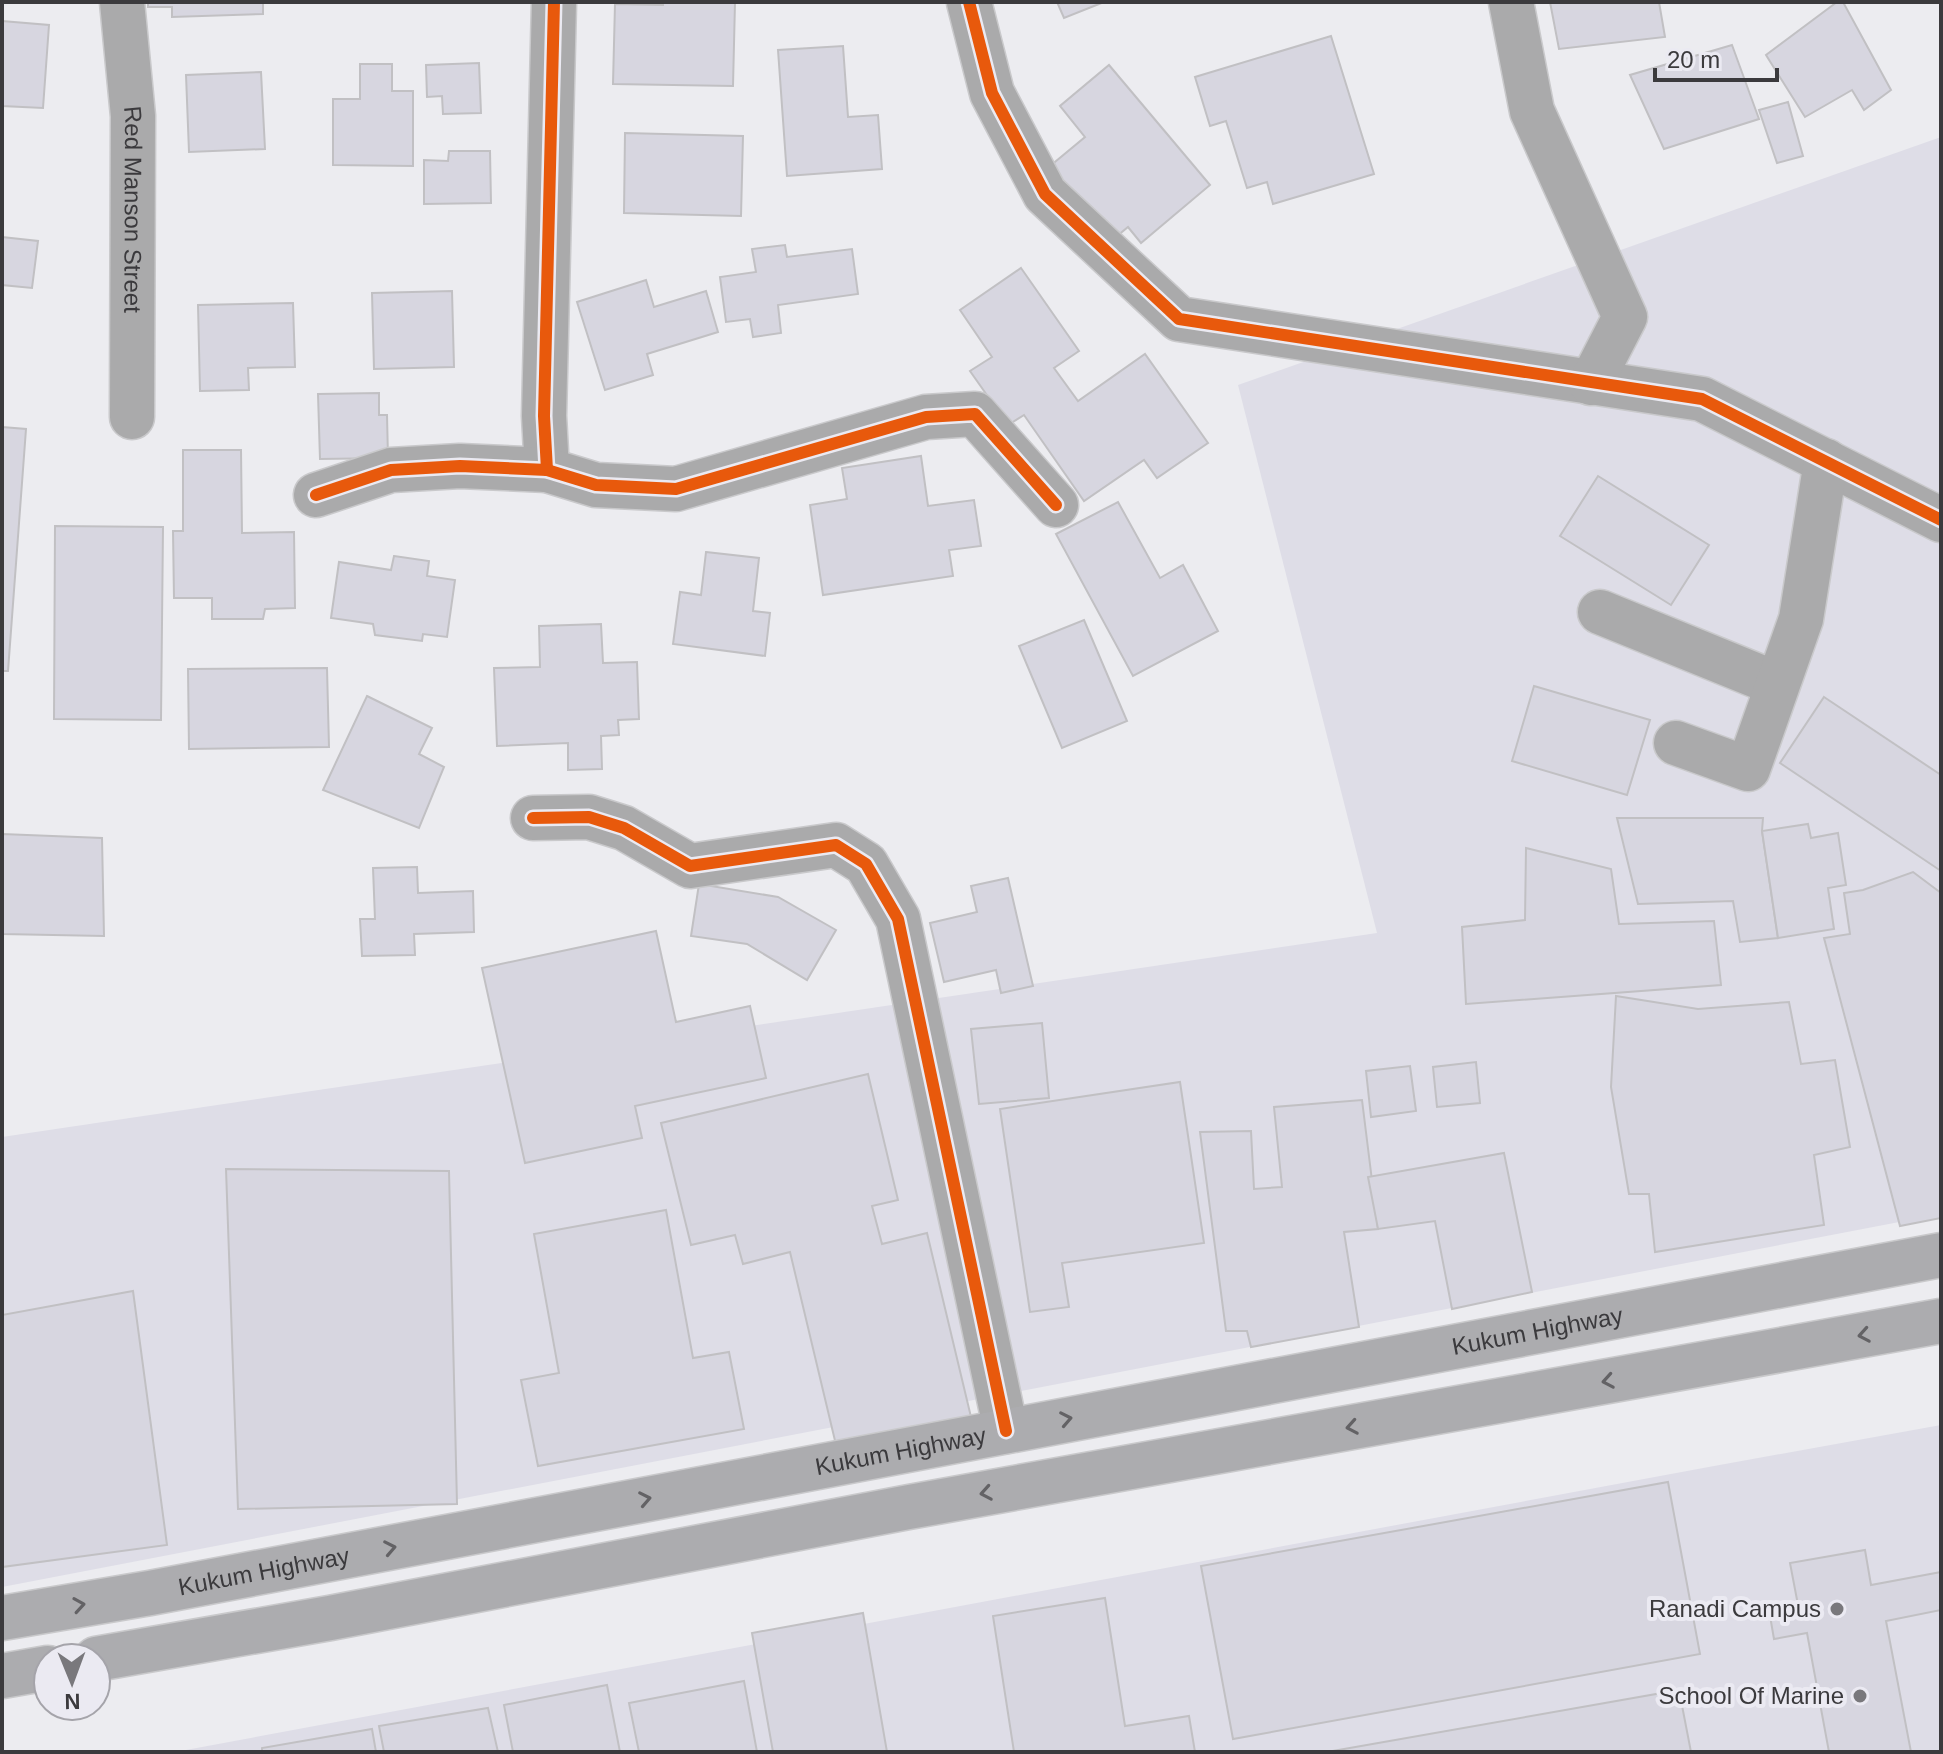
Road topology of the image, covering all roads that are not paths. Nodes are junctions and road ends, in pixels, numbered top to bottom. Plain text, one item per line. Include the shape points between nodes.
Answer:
1 (122, 2) edge
2 (554, 2) edge
3 (969, 2) edge
4 (1511, 2) edge
5 (1591, 383) junction
6 (132, 417) dead end
7 (1826, 461) junction
8 (547, 470) junction
9 (316, 495) dead end
10 (1056, 505) dead end
11 (1941, 520) edge
12 (1600, 612) dead end
13 (1777, 684) junction
14 (1676, 743) dead end
15 (533, 818) dead end
16 (1941, 1255) edge
17 (1941, 1321) edge
18 (1006, 1431) junction
19 (2, 1618) edge
20 (112, 1656) edge
21 (32, 1671) edge
22 (2, 1676) edge

1 - 6 street, Red Manson Street via 133,116
2 - 8 street
3 - 5 street via 992,93 1045,194 1179,319
4 - 5 street via 1532,111 1625,317
5 - 7 street via 1702,399
7 - 11 street
7 - 13 street via 1801,619
8 - 9 street via 391,470
8 - 10 street via 596,485 676,489 926,417 975,414
12 - 13 street
13 - 14 street via 1748,769
15 - 18 street via 589,817 624,828 690,866 836,845 866,864 898,919
18 -> 16 main road, Kukum Highway
17 -> 20 main road
19 -> 18 main road, Kukum Highway
21 - 22 main road

